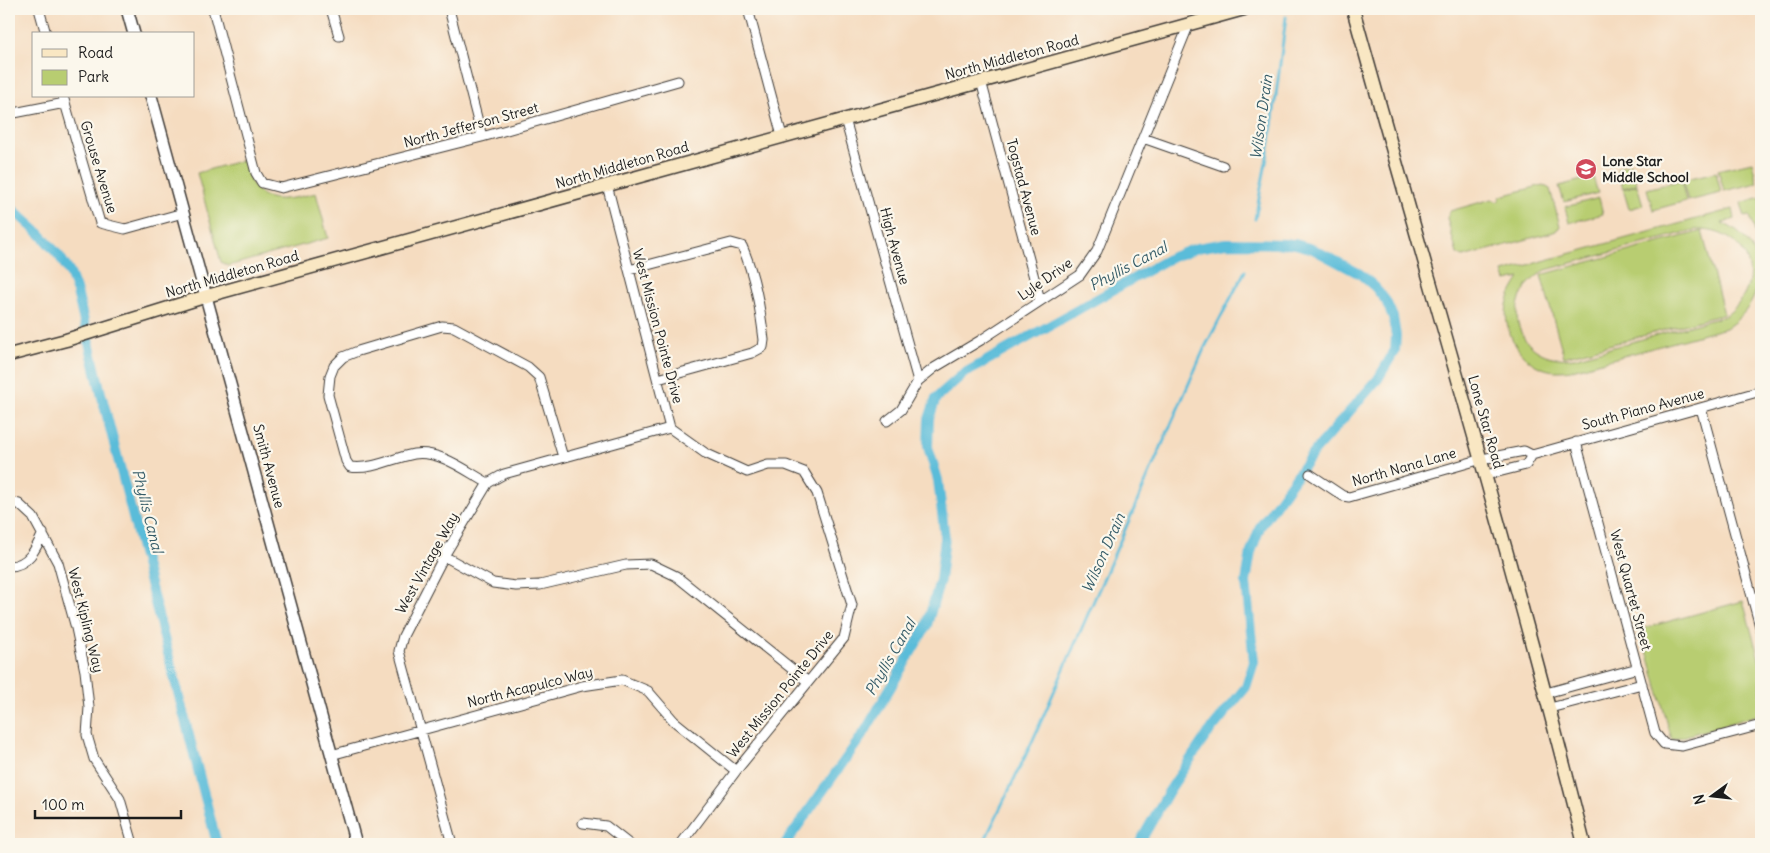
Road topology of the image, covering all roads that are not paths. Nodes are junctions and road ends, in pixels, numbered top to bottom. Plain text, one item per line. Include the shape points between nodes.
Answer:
1 (39, 9) edge
2 (127, 9) edge
3 (213, 9) edge
4 (331, 9) edge
5 (449, 9) edge
6 (748, 9) edge
7 (1244, 9) edge
8 (1353, 9) edge
9 (1188, 24) junction
10 (45, 32) edge
11 (133, 32) edge
12 (340, 36) dead end
13 (678, 81) dead end
14 (981, 81) junction
15 (152, 98) edge
16 (64, 100) edge
17 (9, 114) edge
18 (845, 118) junction
19 (782, 136) junction
20 (482, 137) junction
21 (1143, 138) junction
22 (1223, 166) dead end
23 (607, 185) junction
24 (183, 213) junction
25 (629, 270) junction
26 (207, 296) junction
27 (1040, 300) junction
28 (9, 355) edge
29 (658, 379) junction
30 (918, 382) junction
31 (1761, 391) edge
32 (1701, 408) junction
33 (887, 421) dead end
34 (670, 428) junction
35 (1576, 442) junction
36 (1532, 455) junction
37 (563, 457) junction
38 (1482, 459) junction
39 (1310, 474) dead end
40 (1486, 475) junction
41 (488, 483) junction
42 (9, 502) edge
43 (43, 533) junction
44 (444, 556) junction
45 (9, 566) edge
46 (1761, 630) edge
47 (1638, 668) junction
48 (807, 681) junction
49 (1642, 684) junction
50 (1546, 693) junction
51 (1550, 708) junction
52 (1761, 725) edge
53 (420, 730) junction
54 (331, 755) junction
55 (736, 770) junction
56 (583, 823) dead end
57 (133, 844) edge
58 (356, 844) edge
59 (452, 844) edge
60 (629, 844) edge
61 (681, 844) edge
62 (1584, 844) edge

1 - 10 street
2 - 11 street
3 - 20 street, North Jefferson Street via 256,173 262,183 281,188
4 - 12 street
5 - 20 street
6 - 19 street
7 - 9 main road, North Middleton Road
8 - 38 main road, Lone Star Road
9 - 14 main road, North Middleton Road
9 - 21 street, Lyle Drive
13 - 20 street, North Jefferson Street
14 - 18 main road, North Middleton Road
14 - 27 street, Togstad Avenue
15 - 24 street, Smith Avenue
16 - 17 street
16 - 24 street, Grouse Avenue via 100,223 125,229
18 - 19 main road, North Middleton Road
18 - 30 street, High Avenue
19 - 23 main road, North Middleton Road
21 - 22 street
21 - 27 street, Lyle Drive via 1098,252 1080,274
23 - 25 street, West Mission Pointe Drive
23 - 26 main road, North Middleton Road
24 - 26 street, Smith Avenue
25 - 29 street, West Mission Pointe Drive
25 - 29 street via 731,242 742,246 751,267 761,315 763,347 752,353
26 - 28 main road, North Middleton Road
26 - 54 street, Smith Avenue
27 - 30 street, Lyle Drive via 934,368
29 - 34 street, West Mission Pointe Drive
30 - 33 street, Lyle Drive via 901,410
31 - 32 street, South Piano Avenue
32 - 35 street, South Piano Avenue
32 - 46 street
34 - 37 street
34 - 48 street, West Mission Pointe Drive via 705,453 747,472 768,465 786,465 804,472 817,493 852,605 844,638
35 - 36 street, South Piano Avenue
35 - 47 street, West Quartet Street
36 - 38 street, South Piano Avenue via 1524,451
36 - 40 street, South Piano Avenue via 1526,465
37 - 41 street via 504,474
37 - 41 street via 539,377 454,327 442,326 358,351 343,357 334,366 328,395 350,467 364,469 414,454 427,454
38 - 39 street, North Nana Lane via 1349,497
38 - 40 main road, Lone Star Road
40 - 50 main road, Lone Star Road
41 - 44 street, West Vintage Way
42 - 43 street, West Kipling Way via 20,504
43 - 45 street via 29,558
43 - 57 street, West Kipling Way via 58,562 76,628 89,707 87,735 94,759 120,799
44 - 48 street via 493,582 516,586 540,585 626,565 651,564 676,576
44 - 53 street, West Vintage Way via 403,636 399,651
47 - 49 street, West Quartet Street
47 - 50 street
48 - 55 street, West Mission Pointe Drive
49 - 51 street
49 - 52 street, West Quartet Street via 1655,732 1664,744 1682,746
50 - 51 main road, Lone Star Road
51 - 62 main road, Lone Star Road
53 - 54 street, North Acapulco Way
53 - 55 street, North Acapulco Way via 582,686 622,680 648,691 674,720
53 - 59 street, West Vintage Way
54 - 58 street, Smith Avenue
55 - 61 street, West Mission Pointe Drive
56 - 60 street via 606,826

